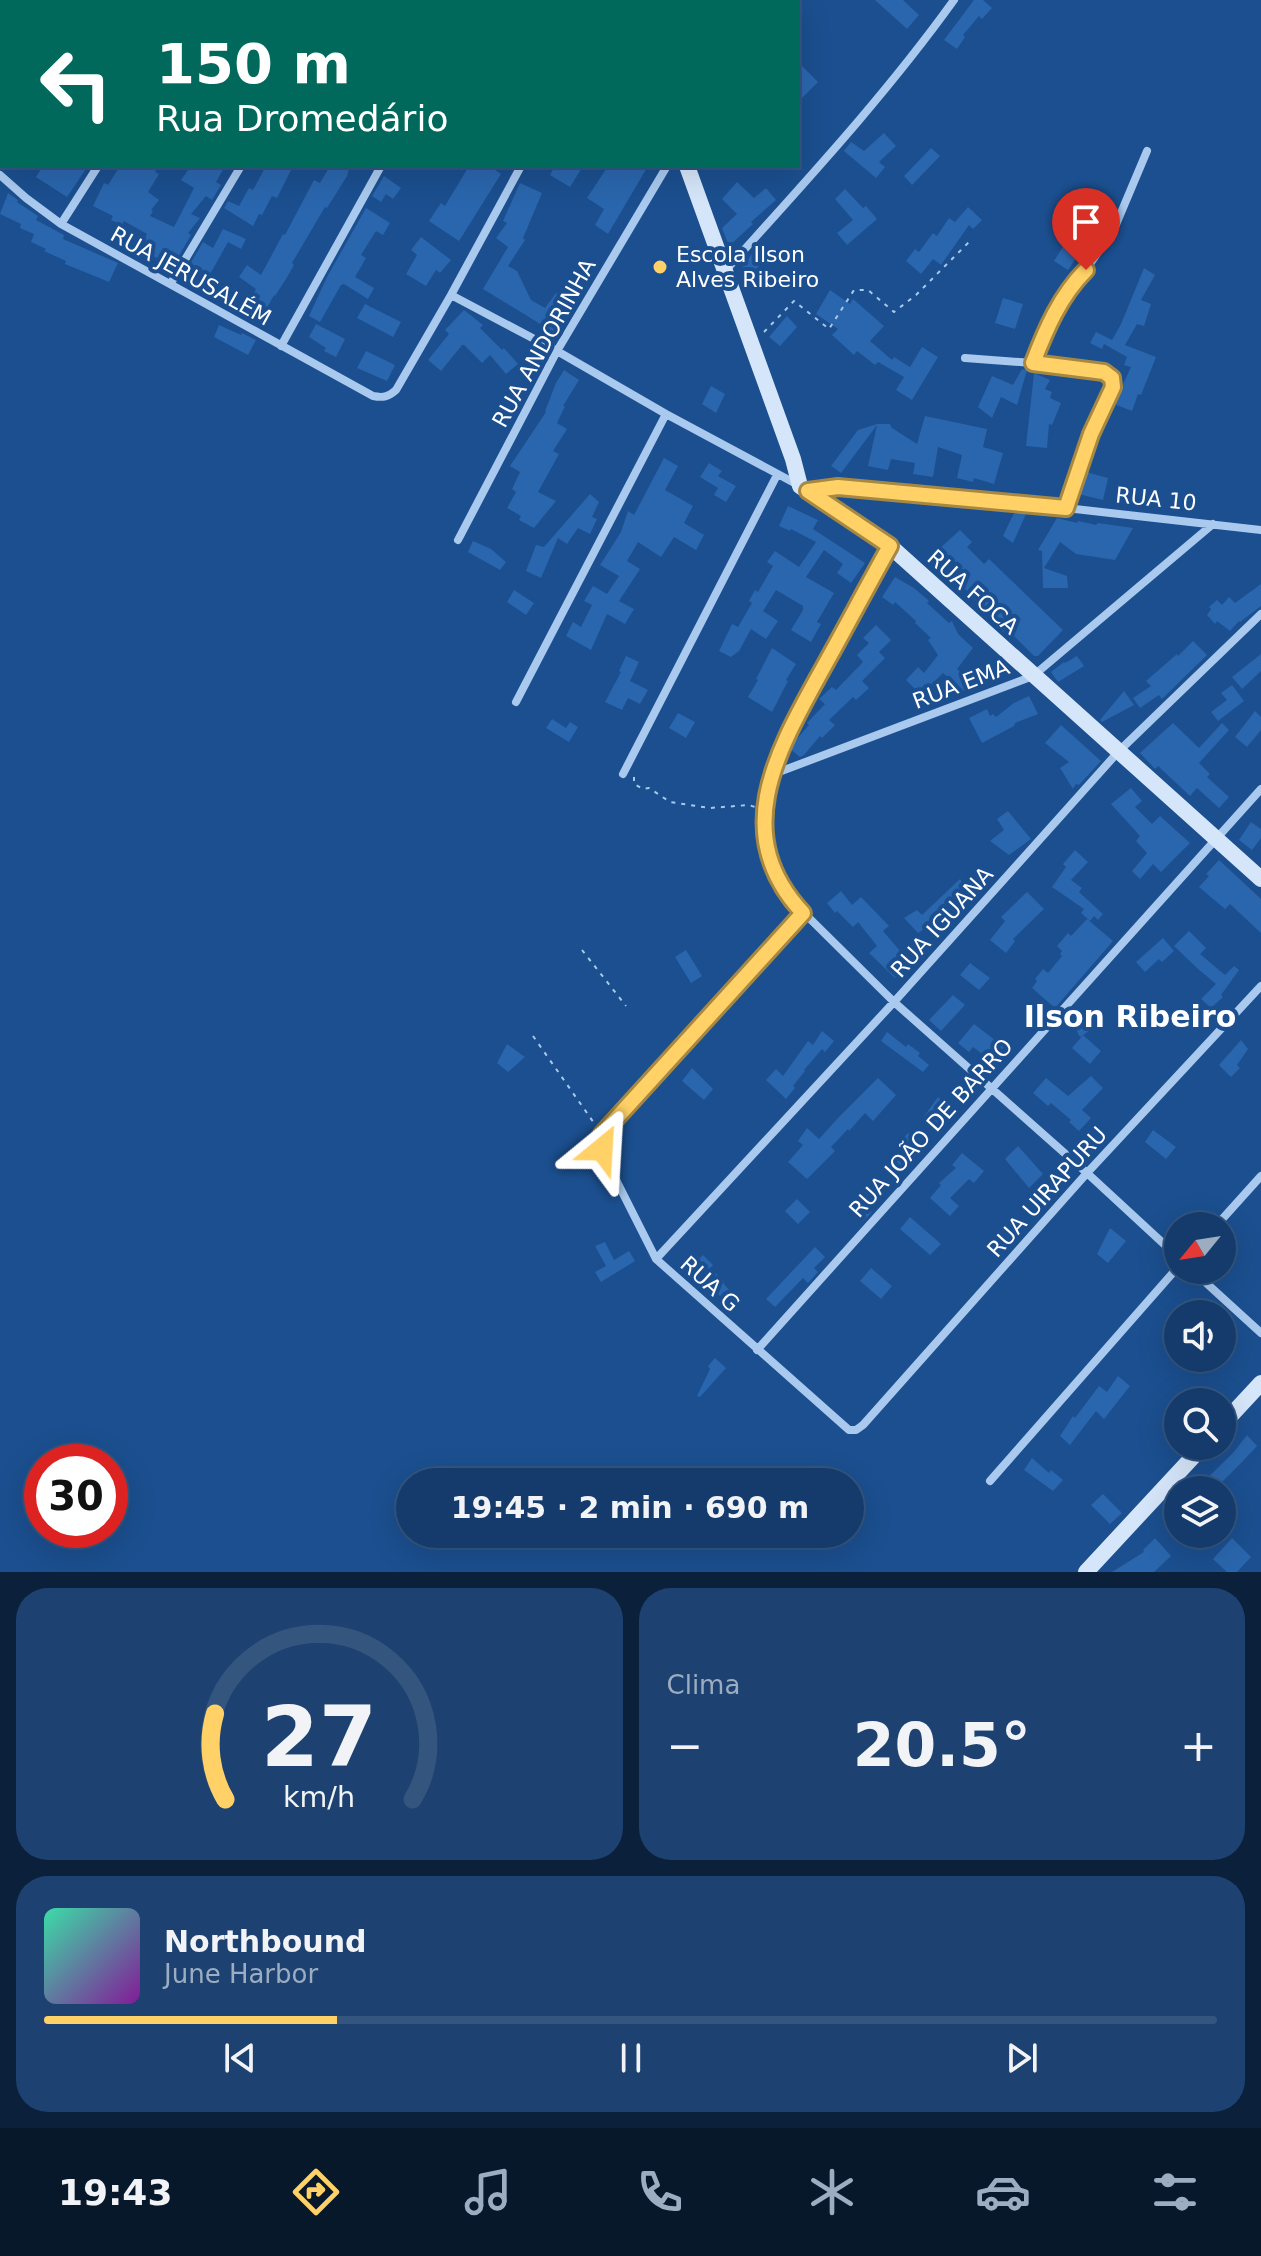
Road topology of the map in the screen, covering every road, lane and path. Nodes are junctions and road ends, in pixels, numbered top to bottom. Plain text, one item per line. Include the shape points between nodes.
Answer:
1 (954, 0) edge
2 (1147, 151) dead end
3 (97, 168) edge
4 (240, 168) edge
5 (380, 168) edge
6 (520, 168) edge
7 (666, 168) edge
8 (688, 168) edge
9 (0, 175) edge
10 (61, 224) junction
11 (970, 241) dead end
12 (725, 270) junction
13 (171, 283) junction
14 (451, 295) junction
15 (752, 345) junction
16 (281, 346) junction
17 (557, 351) junction
18 (965, 358) dead end
19 (1033, 363) junction
20 (666, 414) junction
21 (777, 475) junction
22 (804, 488) junction
23 (1066, 508) junction
24 (1213, 524) junction
25 (1261, 530) edge
26 (458, 540) dead end
27 (890, 546) junction
28 (1261, 614) edge
29 (1033, 676) junction
30 (516, 702) dead end
31 (1119, 751) junction
32 (635, 772) dead end
33 (623, 774) dead end
34 (771, 775) junction
35 (1261, 789) edge
36 (764, 809) junction
37 (1216, 839) junction
38 (1261, 879) edge
39 (803, 913) junction
40 (582, 950) dead end
41 (1261, 986) edge
42 (894, 1002) junction
43 (626, 1006) dead end
44 (533, 1036) dead end
45 (991, 1088) junction
46 (602, 1134) junction
47 (1087, 1173) junction
48 (1261, 1176) edge
49 (1229, 1212) edge
50 (1164, 1244) edge
51 (656, 1259) junction
52 (1164, 1283) edge
53 (1207, 1284) edge
54 (1261, 1333) edge
55 (757, 1350) junction
56 (1261, 1383) edge
57 (1236, 1410) edge
58 (863, 1425) joint
59 (1190, 1460) edge
60 (990, 1481) dead end
61 (1086, 1572) edge

1 - 12 street via 849,132
2 - 19 street via 1115,227 1060,301
3 - 10 street
4 - 13 street
5 - 16 street
6 - 14 street
7 - 17 street, RUA ANDORINHA
8 - 12 street
9 - 10 street, RUA JERUSALÉM
10 - 13 street, RUA JERUSALÉM
11 - 15 path via 894,312 868,290 854,290 829,329 794,301
12 - 15 street
13 - 16 street, RUA JERUSALÉM
14 - 16 street, RUA JERUSALÉM via 390,396 373,396
14 - 17 street, RUA FOCA
15 - 22 street
17 - 20 street, RUA FOCA
17 - 26 street, RUA ANDORINHA
18 - 19 street
19 - 23 street via 1104,372 1112,378
20 - 21 street, RUA FOCA
20 - 30 street
21 - 22 street, RUA FOCA
21 - 33 street
22 - 23 street, RUA 10
22 - 27 street, RUA FOCA
23 - 24 street, RUA 10
24 - 25 street, RUA 10
24 - 29 street, RUA EMA
27 - 29 street, RUA FOCA
27 - 34 street via 795,720
28 - 31 street, RUA IGUANA
29 - 31 street, RUA FOCA
29 - 34 street, RUA EMA
31 - 37 street, RUA FOCA
31 - 42 street, RUA IGUANA
32 - 36 path via 634,784 670,802
34 - 36 street
35 - 37 street, RUA JOÃO DE BARRO
36 - 39 street via 775,869
37 - 38 street, RUA FOCA
37 - 45 street, RUA JOÃO DE BARRO
39 - 42 street
39 - 46 street
40 - 43 path
41 - 47 street, RUA UIRAPURU
42 - 45 street
42 - 51 street, RUA IGUANA
44 - 46 path
45 - 47 street
45 - 55 street, RUA JOÃO DE BARRO
46 - 51 street, RUA G via 607,1162
47 - 50 street
47 - 58 street, RUA UIRAPURU
48 - 49 street
51 - 55 street, RUA G
52 - 60 street
53 - 54 street
55 - 58 street, RUA G via 843,1426 856,1430
56 - 57 street
59 - 61 street

